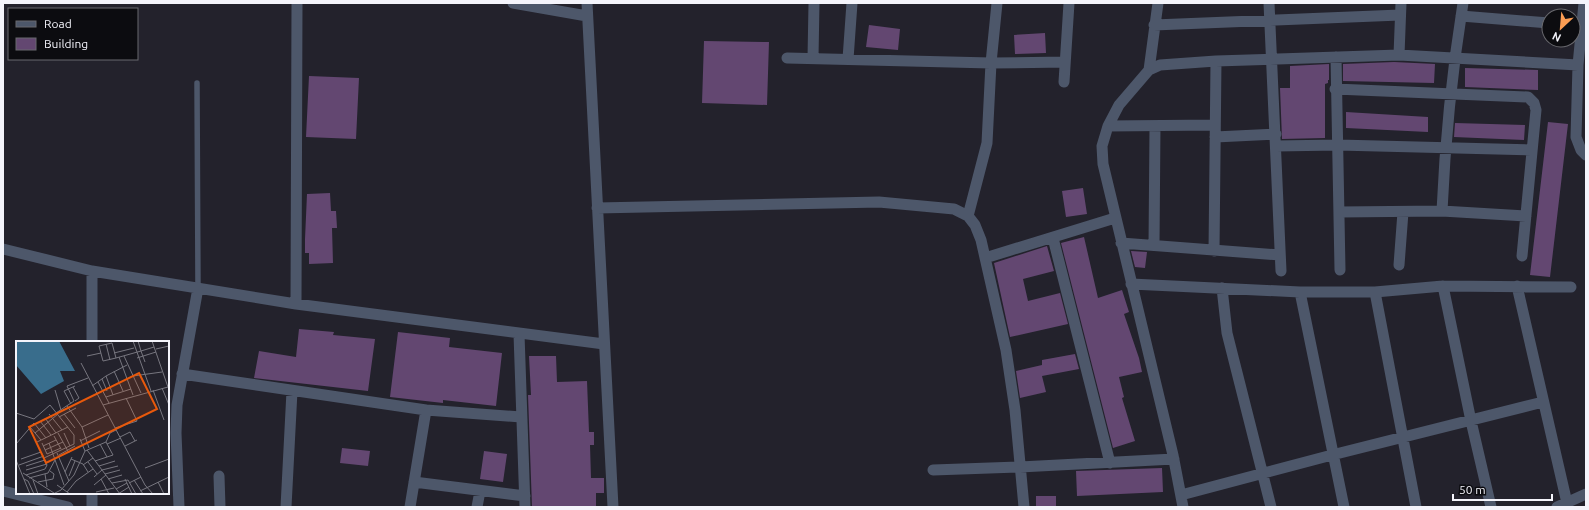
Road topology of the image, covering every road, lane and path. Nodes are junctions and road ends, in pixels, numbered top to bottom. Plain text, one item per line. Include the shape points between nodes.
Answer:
1 (297, 3) edge
2 (514, 3) edge
3 (587, 3) edge
4 (814, 3) edge
5 (852, 3) edge
6 (996, 3) edge
7 (1069, 3) edge
8 (1158, 3) edge
9 (1269, 3) edge
10 (1401, 3) edge
11 (1463, 3) edge
12 (1584, 3) edge
13 (1581, 13) edge
14 (1400, 15) junction
15 (587, 16) junction
16 (1461, 16) junction
17 (1270, 19) junction
18 (1541, 22) edge
19 (1154, 24) junction
20 (1583, 43) edge
21 (1398, 55) junction
22 (1336, 57) junction
23 (786, 58) dead end
24 (813, 58) junction
25 (1455, 58) junction
26 (848, 59) junction
27 (1216, 60) junction
28 (1272, 60) junction
29 (991, 62) junction
30 (1065, 62) junction
31 (1578, 65) junction
32 (1149, 70) junction
33 (1064, 82) dead end
34 (197, 83) dead end
35 (1335, 89) junction
36 (1582, 93) edge
37 (1451, 94) junction
38 (1215, 125) junction
39 (1108, 126) junction
40 (1155, 126) junction
41 (1276, 134) junction
42 (1215, 137) junction
43 (1338, 145) junction
44 (1276, 146) junction
45 (1445, 148) junction
46 (1531, 150) junction
47 (1586, 155) edge
48 (597, 208) junction
49 (1442, 211) junction
50 (1339, 212) junction
51 (1403, 212) junction
52 (968, 216) junction
53 (1526, 216) junction
54 (1115, 218) junction
55 (1053, 238) junction
56 (1121, 243) junction
57 (1154, 245) junction
58 (3, 249) edge
59 (1214, 251) junction
60 (1280, 255) junction
61 (1522, 256) dead end
62 (985, 258) junction
63 (1399, 265) dead end
64 (1340, 270) dead end
65 (92, 271) junction
66 (1281, 271) dead end
67 (1131, 284) junction
68 (1443, 286) junction
69 (1517, 286) junction
70 (1571, 287) dead end
71 (198, 288) junction
72 (1222, 288) junction
73 (1300, 292) junction
74 (1375, 292) junction
75 (296, 304) junction
76 (519, 334) junction
77 (92, 341) edge
78 (604, 344) junction
79 (182, 374) junction
80 (292, 391) junction
81 (1543, 402) junction
82 (426, 410) junction
83 (521, 417) junction
84 (1471, 421) junction
85 (1402, 438) junction
86 (1332, 455) junction
87 (1174, 459) junction
88 (1110, 463) junction
89 (1020, 467) junction
90 (933, 470) dead end
91 (1264, 473) junction
92 (219, 476) dead end
93 (414, 482) junction
94 (3, 491) edge
95 (480, 491) junction
96 (92, 494) edge
97 (1586, 494) edge
98 (1181, 495) junction
99 (525, 502) edge
100 (1562, 505) edge
101 (68, 507) edge
102 (92, 507) edge
103 (179, 507) edge
104 (220, 507) edge
105 (286, 507) edge
106 (410, 507) edge
107 (477, 507) edge
108 (613, 507) edge
109 (1024, 507) edge
110 (1183, 507) edge
111 (1271, 507) edge
112 (1344, 507) edge
113 (1416, 507) edge
114 (1491, 507) edge

1 - 75 street
2 - 15 street
3 - 15 street
4 - 24 street
5 - 26 street
6 - 29 street
7 - 30 street
8 - 19 street
9 - 17 street
10 - 14 street
11 - 16 street
12 - 13 street
14 - 17 street
14 - 21 street
15 - 48 street
16 - 18 street
16 - 25 street
17 - 19 street
17 - 28 street
19 - 32 street
20 - 31 street
21 - 22 street
21 - 25 street
22 - 28 street
22 - 35 street
23 - 24 street
24 - 26 street
25 - 31 street
25 - 37 street
26 - 29 street
27 - 28 street
27 - 32 street via 1160,65
27 - 38 street
28 - 41 street
29 - 30 street
29 - 52 street via 987,142
30 - 33 street
31 - 36 street
32 - 39 street via 1119,105
34 - 71 lane
35 - 37 street
35 - 43 street
36 - 47 street via 1576,138
37 - 45 street
37 - 46 street via 1528,97 1536,110
38 - 40 street
38 - 42 street
39 - 40 street
39 - 54 street via 1102,146 1103,164
40 - 57 street
41 - 42 street
41 - 44 street
42 - 59 street
43 - 44 street
43 - 45 street
43 - 50 street
44 - 60 street
45 - 46 street
45 - 49 street
46 - 53 street
48 - 52 street via 879,202 954,209
48 - 78 street
49 - 51 street
49 - 53 street
50 - 51 street
50 - 64 street
51 - 63 street
52 - 62 street via 975,225
53 - 61 street
54 - 55 street
54 - 56 street
55 - 62 street
55 - 88 street
56 - 57 street
56 - 67 street
57 - 59 street
58 - 65 street
59 - 60 street
60 - 66 street
62 - 89 street via 1006,350
65 - 71 street
65 - 77 street
67 - 72 street
67 - 87 street
68 - 69 street
68 - 74 street
68 - 84 street
69 - 70 street
69 - 81 street
71 - 75 street
71 - 79 street
72 - 73 street
72 - 91 street via 1227,333
73 - 74 street
73 - 86 street
74 - 85 street
75 - 76 street
76 - 78 street
76 - 83 street
78 - 108 street
79 - 80 street
79 - 103 street via 176,433
80 - 82 street
80 - 105 street
81 - 84 street
81 - 100 street
82 - 83 street
82 - 93 street
83 - 99 street
84 - 85 street
84 - 114 street
85 - 86 street
85 - 113 street
86 - 91 street
86 - 112 street
87 - 88 street
87 - 98 street
88 - 89 street
89 - 90 street
89 - 109 street
91 - 98 street
91 - 111 street
92 - 104 street
93 - 95 street
93 - 106 street
94 - 101 street
95 - 99 street
95 - 107 street
96 - 102 street
97 - 100 street
98 - 110 street

